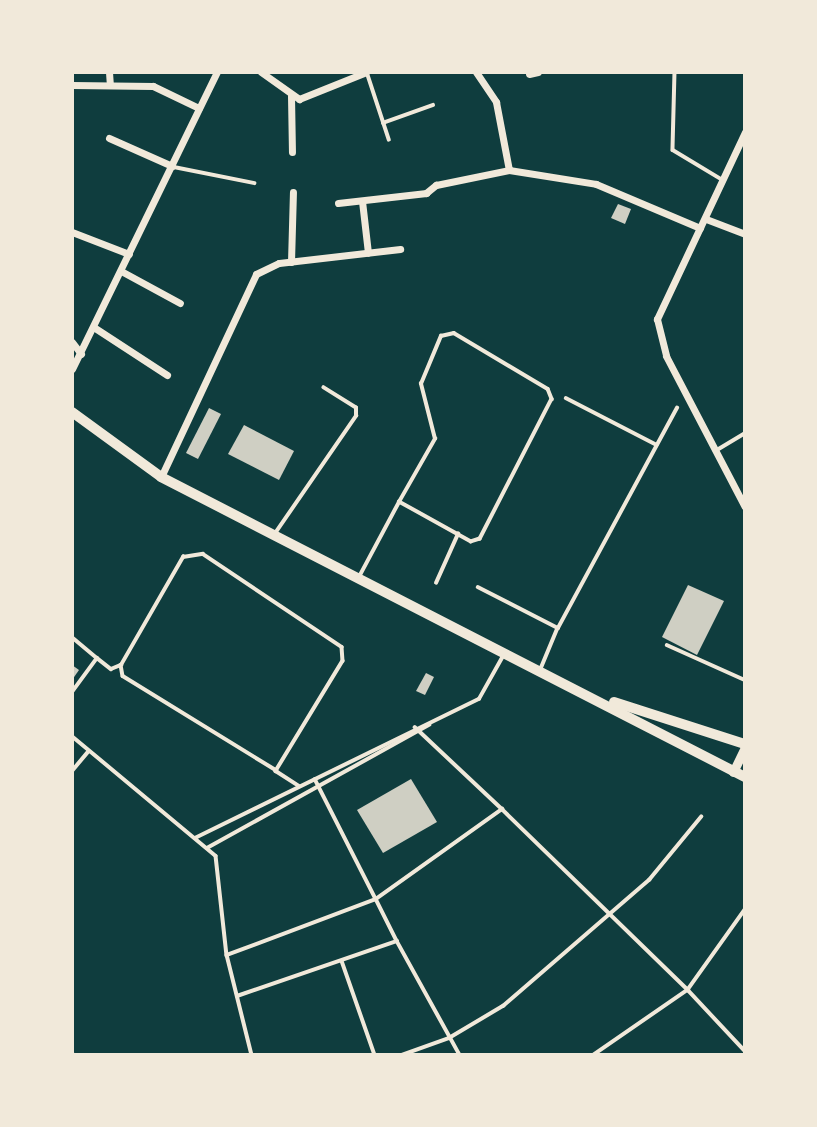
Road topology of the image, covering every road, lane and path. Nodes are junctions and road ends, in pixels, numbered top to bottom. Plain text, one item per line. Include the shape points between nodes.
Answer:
1 (109, 72) edge
2 (217, 72) edge
3 (261, 72) edge
4 (366, 72) edge
5 (476, 72) edge
6 (538, 72) edge
7 (675, 72) edge
8 (529, 74) dead end
9 (72, 85) edge
10 (110, 85) junction
11 (291, 96) junction
12 (433, 105) dead end
13 (199, 108) junction
14 (383, 123) junction
15 (745, 132) edge
16 (109, 138) dead end
17 (389, 139) dead end
18 (292, 152) dead end
19 (172, 166) junction
20 (509, 170) junction
21 (723, 181) junction
22 (254, 183) dead end
23 (293, 192) dead end
24 (362, 201) junction
25 (338, 203) dead end
26 (706, 219) junction
27 (700, 228) junction
28 (72, 232) edge
29 (745, 234) edge
30 (400, 249) dead end
31 (368, 253) junction
32 (129, 254) junction
33 (291, 262) junction
34 (121, 271) junction
35 (180, 303) dead end
36 (95, 328) junction
37 (72, 342) edge
38 (81, 354) junction
39 (72, 369) edge
40 (167, 375) dead end
41 (324, 388) dead end
42 (566, 398) dead end
43 (677, 408) dead end
44 (72, 412) edge
45 (745, 433) edge
46 (657, 446) junction
47 (716, 451) junction
48 (161, 477) junction
49 (399, 502) junction
50 (745, 508) edge
51 (458, 534) junction
52 (273, 536) junction
53 (358, 579) junction
54 (436, 583) dead end
55 (478, 587) dead end
56 (558, 628) junction
57 (72, 637) edge
58 (667, 645) dead end
59 (504, 654) junction
60 (97, 658) junction
61 (121, 665) junction
62 (540, 671) junction
63 (745, 680) edge
64 (72, 692) edge
65 (588, 693) junction
66 (430, 724) junction
67 (415, 727) junction
68 (420, 735) junction
69 (72, 736) edge
70 (745, 745) edge
71 (88, 752) junction
72 (72, 771) edge
73 (276, 771) junction
74 (733, 772) junction
75 (745, 777) edge
76 (315, 779) junction
77 (299, 786) junction
78 (321, 790) junction
79 (502, 809) junction
80 (701, 817) dead end
81 (195, 838) junction
82 (207, 848) junction
83 (376, 899) junction
84 (745, 910) edge
85 (611, 913) junction
86 (397, 941) junction
87 (227, 955) junction
88 (342, 961) junction
89 (688, 990) junction
90 (237, 996) junction
91 (449, 1038) junction
92 (72, 1049) edge
93 (745, 1051) edge
94 (73, 1055) edge
95 (252, 1055) edge
96 (375, 1055) edge
97 (402, 1055) edge
98 (460, 1055) edge
99 (594, 1055) edge

1 - 10 street
2 - 13 street
3 - 11 street
4 - 11 street via 315,97
4 - 14 lane
5 - 20 street via 496,103
6 - 8 street
7 - 21 lane via 673,150
9 - 10 street
10 - 13 street via 153,86
11 - 18 street
12 - 14 lane
13 - 19 street
14 - 17 lane
15 - 21 street
16 - 19 street
19 - 22 lane
19 - 32 street
20 - 24 street via 436,185 426,193
20 - 27 street via 596,184
21 - 26 street
23 - 33 street
24 - 25 street
24 - 31 street
26 - 27 street
26 - 29 street
27 - 47 street via 657,319 666,356
28 - 32 street
30 - 31 street
31 - 33 street
32 - 34 street
33 - 48 street via 269,265 250,280
34 - 35 street
34 - 36 street
36 - 38 street
36 - 40 street
37 - 38 street
38 - 39 street
41 - 52 lane via 355,408 356,416
42 - 46 lane
43 - 46 lane
44 - 48 main road
45 - 47 lane
46 - 56 lane
47 - 50 street
48 - 52 main road
49 - 51 lane
49 - 51 lane via 435,439 421,384 441,336 454,334 548,389 552,399 480,539
49 - 53 lane
51 - 54 lane
52 - 53 main road
53 - 59 main road
55 - 56 lane
56 - 62 lane
57 - 60 lane
58 - 63 lane
59 - 62 main road
59 - 66 lane via 479,699
60 - 61 lane via 111,669
60 - 64 lane
61 - 73 lane via 123,676
61 - 73 lane via 183,557 192,552 342,646 343,661
62 - 65 main road
65 - 70 main road
65 - 74 main road
66 - 67 lane
66 - 68 lane
67 - 68 lane
67 - 76 lane
68 - 78 lane
68 - 79 lane
69 - 71 lane
70 - 74 street
71 - 72 lane
71 - 81 lane
73 - 77 lane
74 - 75 main road
76 - 77 lane
76 - 78 lane
77 - 81 lane
78 - 82 lane
78 - 83 lane
79 - 83 lane
79 - 85 lane
80 - 85 lane via 649,880
81 - 82 lane
82 - 87 lane via 216,856
83 - 86 lane
83 - 87 lane
84 - 89 lane
85 - 89 lane
85 - 91 lane via 503,1006
86 - 88 lane
86 - 91 lane
87 - 90 lane
88 - 90 lane
88 - 96 lane
89 - 93 lane
89 - 99 lane
90 - 95 lane
91 - 97 lane
91 - 98 lane
92 - 94 lane

